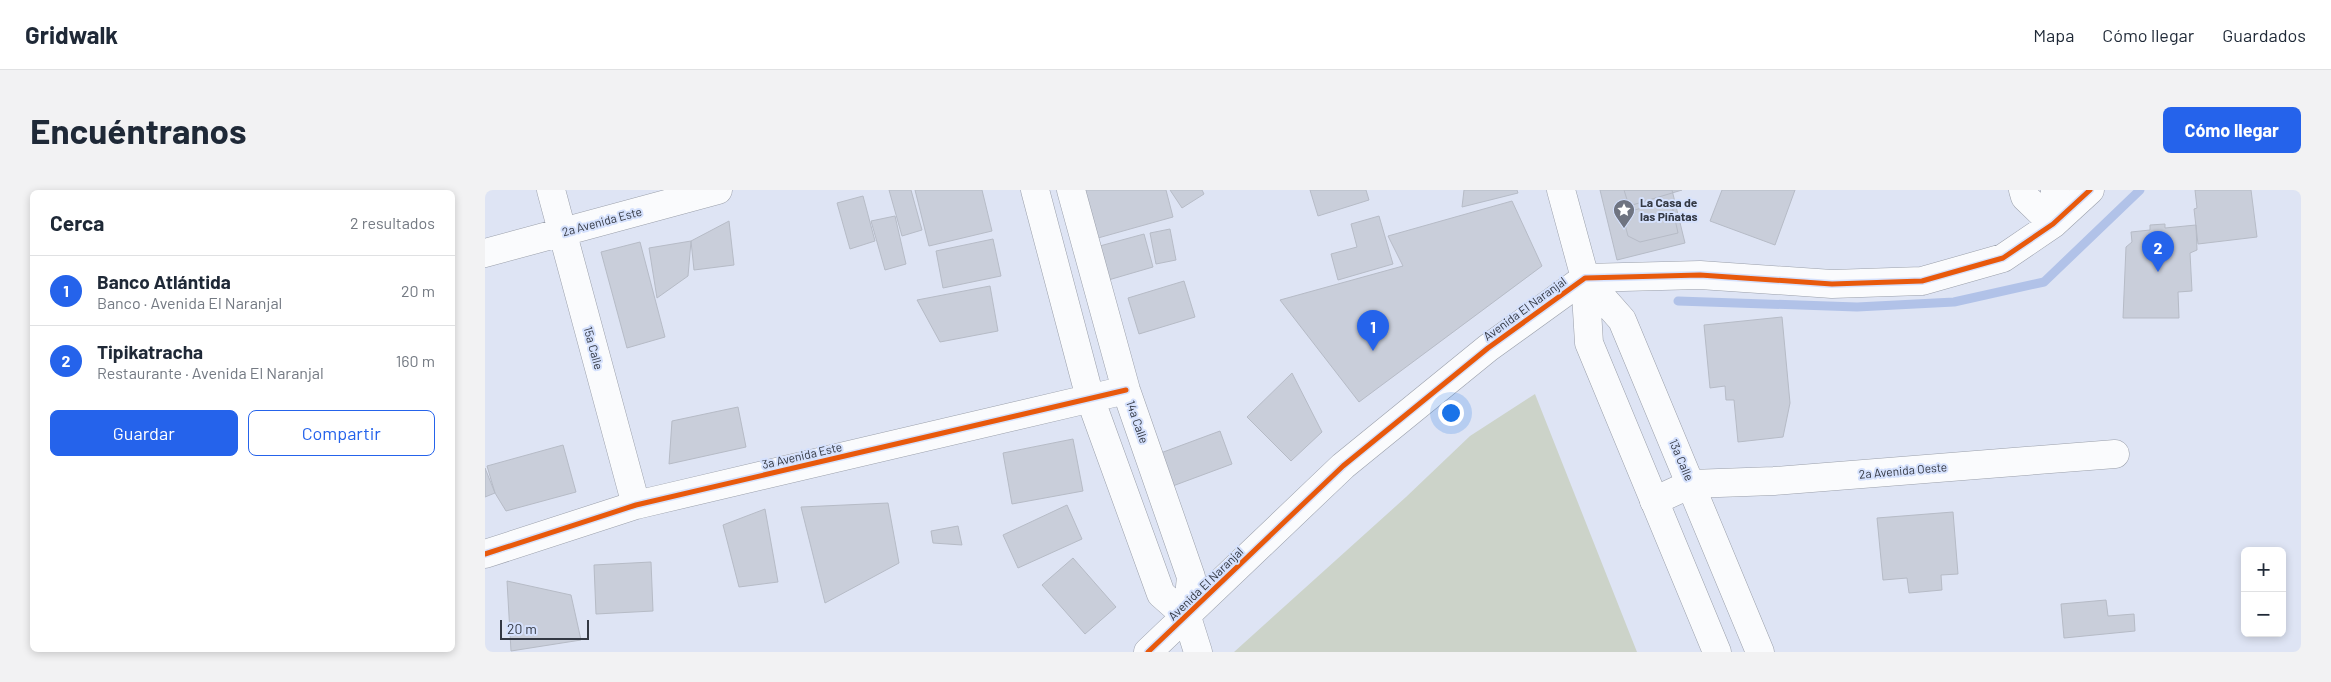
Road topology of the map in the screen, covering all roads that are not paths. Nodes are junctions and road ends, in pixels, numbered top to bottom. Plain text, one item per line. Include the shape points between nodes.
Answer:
1 (551, 190) edge
2 (718, 190) edge
3 (1035, 190) edge
4 (1071, 190) edge
5 (1561, 190) edge
6 (2023, 190) edge
7 (2055, 190) edge
8 (2090, 190) edge
9 (2053, 224) junction
10 (562, 233) junction
11 (485, 252) edge
12 (1585, 278) junction
13 (1126, 390) junction
14 (1090, 398) junction
15 (2115, 454) dead end
16 (1691, 484) junction
17 (1654, 501) junction
18 (636, 505) junction
19 (485, 554) edge
20 (1187, 617) junction
21 (1148, 652) edge
22 (1198, 652) edge
23 (1717, 652) edge
24 (1760, 652) edge

1 - 10 street, 15a Calle
2 - 10 street, 2a Avenida Este
3 - 14 street
4 - 13 street, 14a Calle
5 - 12 street, 13a Calle
6 - 9 street via 2025,197
7 - 9 street
8 - 9 street, Avenida El Naranjal
9 - 12 street, Avenida El Naranjal via 2003,258 1922,281 1831,284 1700,275
10 - 11 street, 2a Avenida Este
10 - 18 street, 15a Calle
12 - 16 street, 13a Calle via 1621,320
12 - 17 street, 13a Calle via 1589,342
12 - 20 street, Avenida El Naranjal via 1488,348 1343,466
13 - 14 street, 3a Avenida Este
13 - 20 street, 14a Calle via 1191,578
14 - 18 street, 3a Avenida Este
14 - 20 street via 1161,594
15 - 16 street, 2a Avenida Oeste via 1773,481
16 - 17 street
16 - 24 street, 13a Calle
17 - 23 street, 13a Calle
18 - 19 street, 3a Avenida Este
20 - 21 street, Avenida El Naranjal
20 - 22 street, 14a Calle

